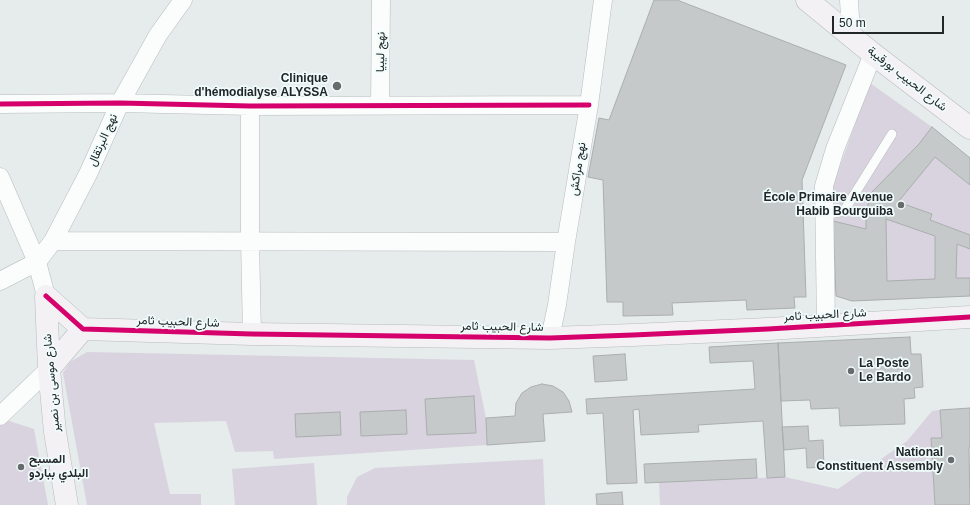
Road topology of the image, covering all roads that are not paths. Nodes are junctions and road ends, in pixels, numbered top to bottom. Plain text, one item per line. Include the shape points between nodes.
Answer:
1 (183, 0) edge
2 (381, 0) edge
3 (603, 0) edge
4 (807, 0) edge
5 (850, 0) edge
6 (851, 34) junction
7 (873, 54) junction
8 (120, 103) junction
9 (0, 104) edge
10 (380, 105) junction
11 (589, 105) junction
12 (250, 106) junction
13 (970, 128) edge
14 (892, 134) dead end
15 (0, 177) edge
16 (824, 215) junction
17 (52, 241) junction
18 (250, 241) junction
19 (566, 242) junction
20 (37, 262) junction
21 (0, 281) edge
22 (46, 296) junction
23 (970, 317) edge
24 (826, 325) junction
25 (83, 329) junction
26 (252, 334) junction
27 (550, 338) junction
28 (49, 369) junction
29 (0, 416) edge
30 (67, 505) edge

1 - 8 street, نهج البرتقال via 158,35
2 - 10 street, نهج ليبيا
3 - 11 street, نهج مراكش
4 - 6 street, شارع الحبيب بورقيبة
5 - 6 street
6 - 7 street, شارع الحبيب بورقيبة
7 - 13 street, شارع الحبيب بورقيبة
7 - 16 street via 827,174 824,186
8 - 9 street
8 - 12 street
8 - 17 street, نهج البرتقال via 88,174
10 - 11 street
10 - 12 street
11 - 19 street, نهج مراكش
12 - 18 street
14 - 16 lane via 844,211
15 - 20 street, شارع موسى بن نصير
16 - 24 street
17 - 18 street
17 - 20 street, نهج البرتقال
18 - 19 street
18 - 26 street
19 - 27 street, نهج مراكش
20 - 21 street
20 - 22 street, شارع موسى بن نصير
22 - 25 street
22 - 28 street, شارع موسى بن نصير
23 - 24 street, شارع الحبيب ثامر
24 - 27 street, شارع الحبيب ثامر
25 - 26 street, شارع الحبيب ثامر
25 - 28 street
26 - 27 street, شارع الحبيب ثامر
28 - 29 street
28 - 30 street, شارع موسى بن نصير via 55,432

